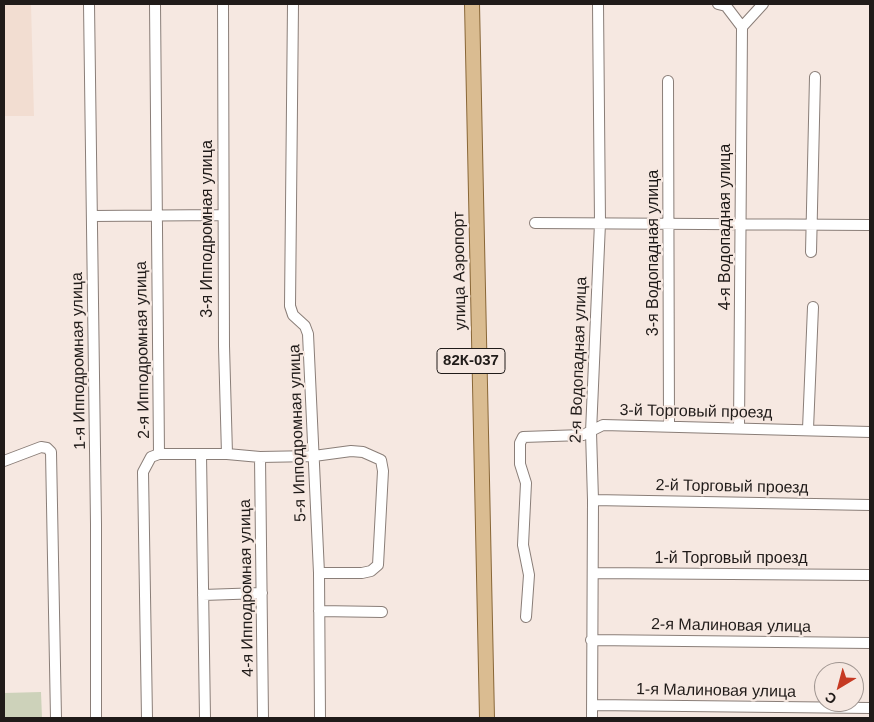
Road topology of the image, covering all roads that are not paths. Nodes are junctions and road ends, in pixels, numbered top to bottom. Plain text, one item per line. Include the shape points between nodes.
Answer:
1 (89, 4) edge
2 (155, 4) edge
3 (223, 4) edge
4 (293, 4) edge
5 (463, 4) edge
6 (472, 4) edge
7 (598, 4) edge
8 (718, 4) edge
9 (763, 4) edge
10 (742, 27) junction
11 (815, 77) dead end
12 (668, 82) dead end
13 (157, 215) junction
14 (223, 215) junction
15 (92, 216) junction
16 (534, 223) dead end
17 (600, 223) junction
18 (669, 223) junction
19 (742, 224) junction
20 (813, 224) junction
21 (870, 225) edge
22 (811, 252) dead end
23 (812, 307) dead end
24 (669, 425) junction
25 (740, 428) junction
26 (808, 429) junction
27 (591, 432) junction
28 (870, 432) edge
29 (159, 454) junction
30 (201, 454) junction
31 (227, 454) junction
32 (314, 456) junction
33 (260, 457) junction
34 (4, 461) edge
35 (593, 500) junction
36 (870, 505) edge
37 (592, 573) junction
38 (319, 574) junction
39 (870, 575) edge
40 (262, 593) junction
41 (203, 594) junction
42 (320, 611) junction
43 (382, 612) dead end
44 (526, 617) dead end
45 (591, 640) junction
46 (870, 643) edge
47 (592, 705) junction
48 (870, 708) edge
49 (56, 718) edge
50 (96, 718) edge
51 (147, 718) edge
52 (205, 718) edge
53 (264, 718) edge
54 (320, 718) edge
55 (479, 718) edge
56 (487, 718) edge
57 (592, 718) edge

1 - 15 street, 1-я Ипподромная улица
2 - 13 street, 2-я Ипподромная улица
3 - 14 street, 3-я Ипподромная улица
4 - 32 street, 5-я Ипподромная улица via 290,306 308,334
5 - 55 main road, улица Аэропорт / 82К-037
6 - 56 main road, улица Аэропорт
7 - 17 street, 2-я Водопадная улица
8 - 10 street via 726,6
9 - 10 street
10 - 19 street, 4-я Водопадная улица
11 - 20 street
12 - 18 street, 3-я Водопадная улица
13 - 14 street
13 - 15 street
13 - 29 street, 2-я Ипподромная улица
14 - 31 street, 3-я Ипподромная улица
15 - 50 street, 1-я Ипподромная улица
16 - 17 street
17 - 18 street
17 - 27 street, 2-я Водопадная улица
18 - 19 street
18 - 24 street, 3-я Водопадная улица
19 - 20 street
19 - 25 street, 4-я Водопадная улица
20 - 21 street
20 - 22 street
23 - 26 street
24 - 25 street, 3-й Торговый проезд
24 - 27 street, 3-й Торговый проезд via 603,425
25 - 26 street, 3-й Торговый проезд
26 - 28 street, 3-й Торговый проезд
27 - 35 street, 2-я Водопадная улица
27 - 44 street, 3-й Торговый проезд via 577,436 523,437 520,442 520,464 526,483 523,545 529,575
29 - 30 street
29 - 51 street, 2-я Ипподромная улица via 151,457 144,472
30 - 31 street
30 - 41 street
31 - 33 street
32 - 33 street
32 - 38 street, 5-я Ипподромная улица
32 - 38 street via 363,452 384,464 378,565 362,573
33 - 40 street, 4-я Ипподромная улица
34 - 49 street via 41,447 51,452
35 - 36 street, 2-й Торговый проезд
35 - 37 street, 2-я Водопадная улица
37 - 39 street, 1-й Торговый проезд
37 - 45 street, 2-я Водопадная улица
38 - 42 street, 5-я Ипподромная улица
40 - 41 street
40 - 53 street, 4-я Ипподромная улица
41 - 52 street
42 - 43 street
42 - 54 street, 5-я Ипподромная улица
45 - 46 street, 2-я Малиновая улица
45 - 47 street, 2-я Водопадная улица
47 - 48 street, 1-я Малиновая улица
47 - 57 street, 2-я Водопадная улица

